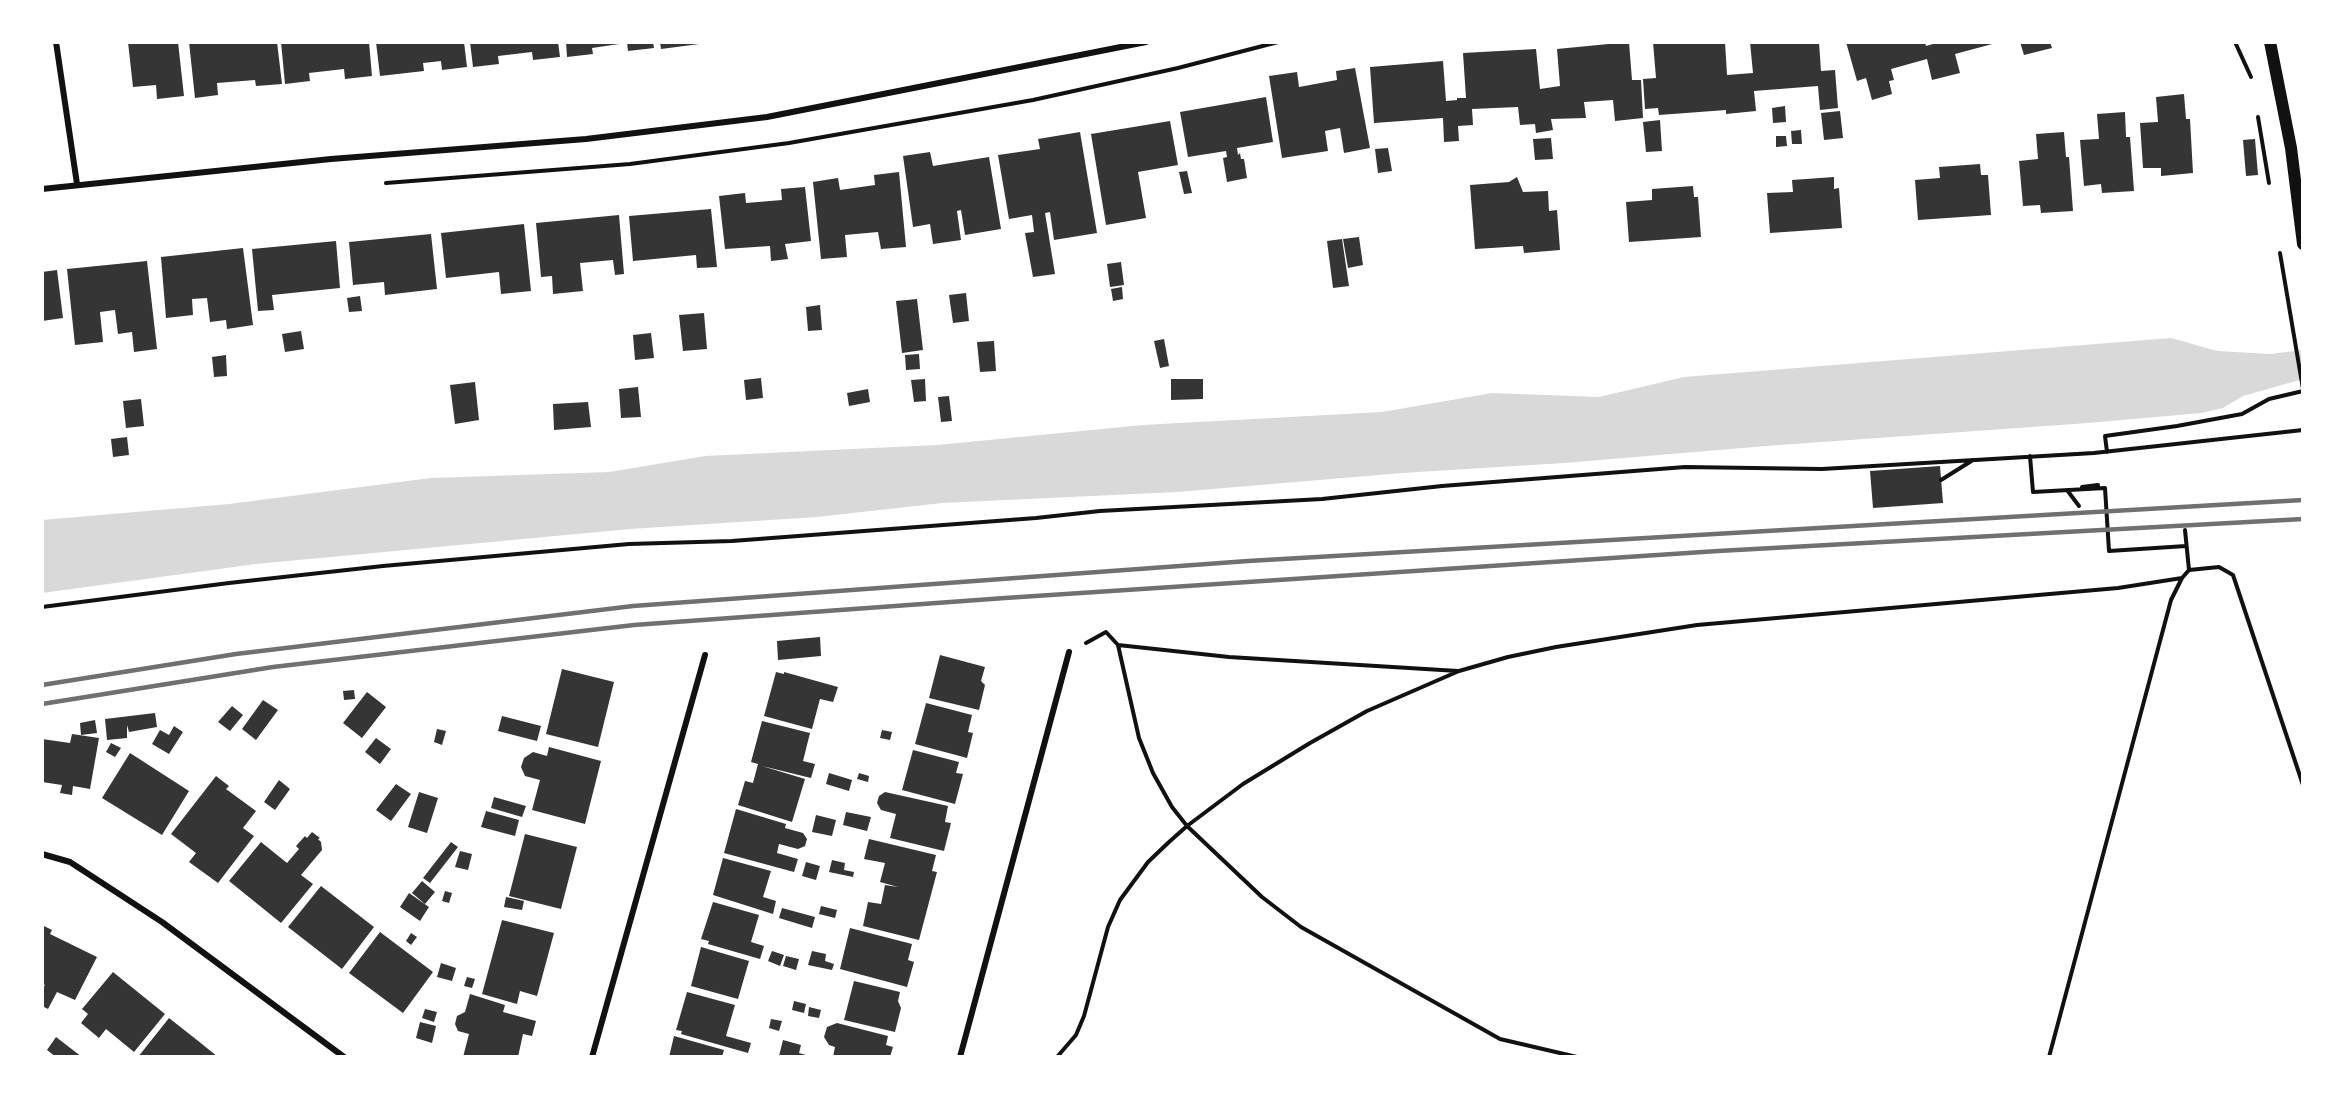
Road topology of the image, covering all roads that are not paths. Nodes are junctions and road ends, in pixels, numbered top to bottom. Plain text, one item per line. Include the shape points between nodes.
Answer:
1 (56, 42) edge
2 (1146, 42) edge
3 (2270, 42) edge
4 (1125, 45) edge
5 (77, 184) junction
6 (42, 189) edge
7 (2303, 244) edge
8 (1070, 652) road end
9 (705, 655) dead end
10 (42, 854) edge
11 (344, 1057) edge
12 (592, 1057) edge
13 (960, 1057) edge

1 - 5 street
2 - 4 street
3 - 7 main road
4 - 5 street via 767,117 586,139
5 - 6 street
8 - 13 street
9 - 12 street
10 - 11 street via 70,862 162,922

